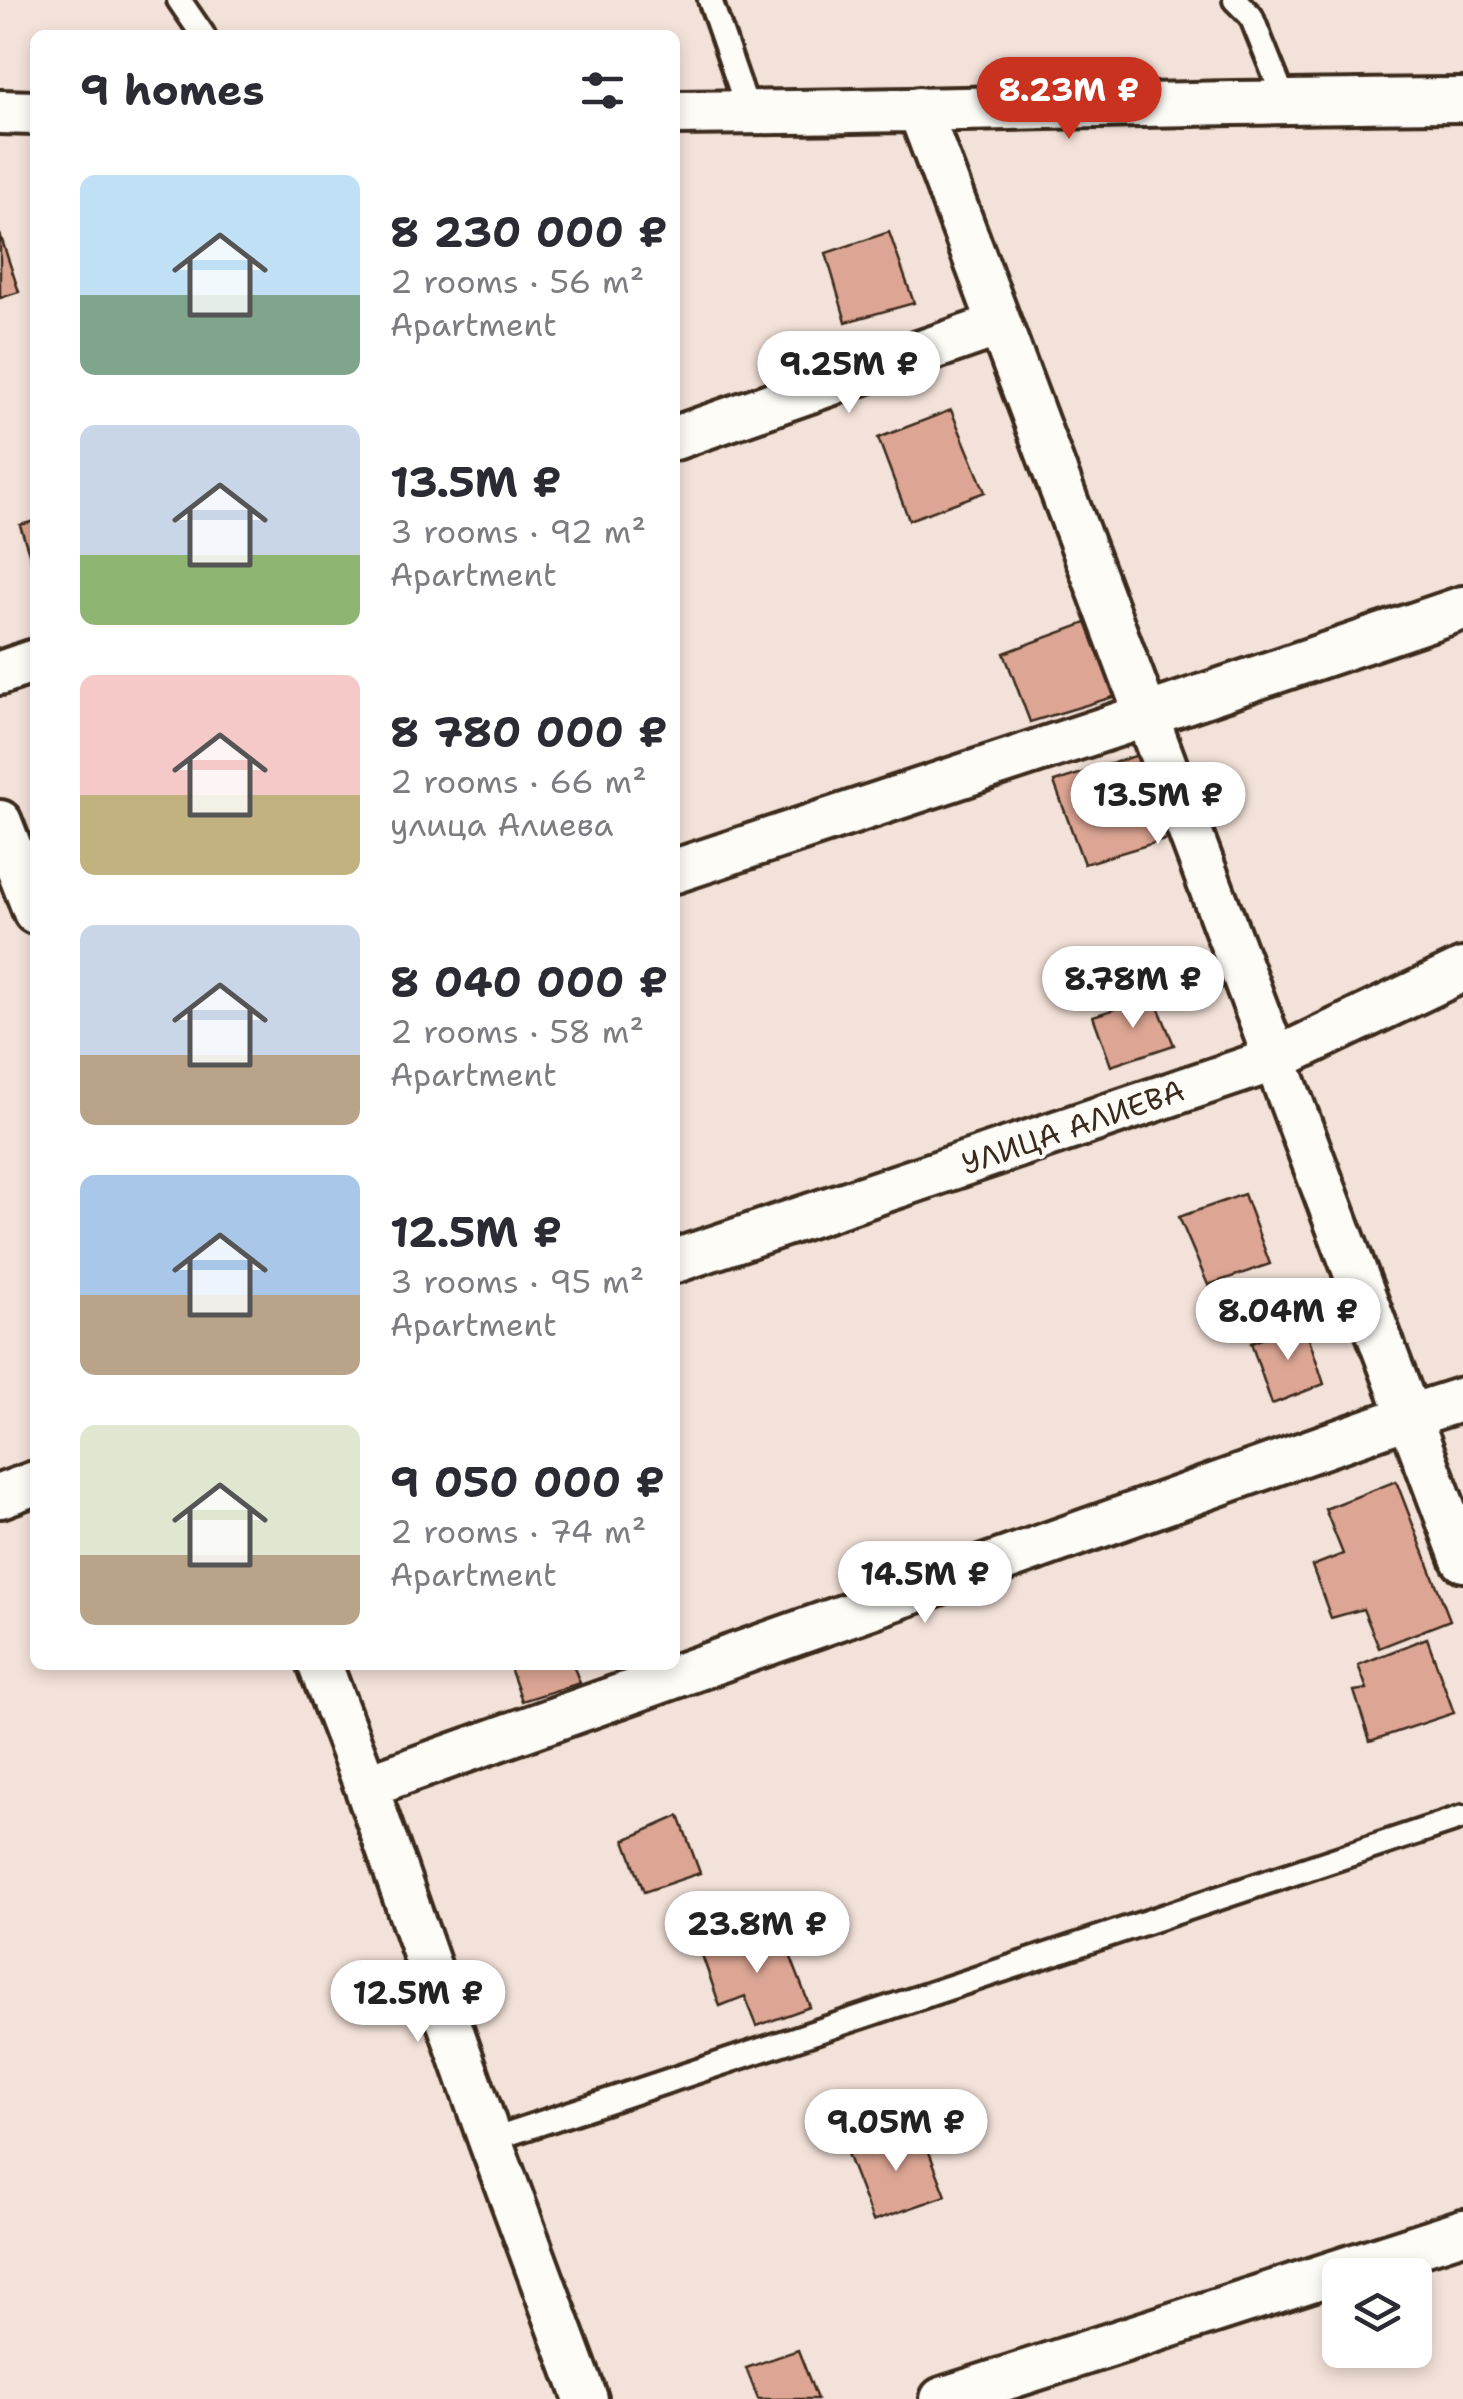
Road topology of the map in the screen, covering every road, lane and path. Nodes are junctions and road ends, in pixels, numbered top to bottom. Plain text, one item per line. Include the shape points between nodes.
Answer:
1 (179, 0) edge
2 (710, 0) edge
3 (1235, 0) edge
4 (200, 30) edge
5 (1285, 100) junction
6 (1463, 100) edge
7 (920, 109) junction
8 (0, 112) edge
9 (30, 113) edge
10 (680, 113) edge
11 (750, 113) junction
12 (1000, 326) junction
13 (680, 436) edge
14 (1463, 608) edge
15 (30, 663) edge
16 (0, 673) edge
17 (1147, 715) junction
18 (0, 822) edge
19 (680, 869) edge
20 (30, 899) edge
21 (1463, 970) edge
22 (1276, 1059) junction
23 (680, 1259) edge
24 (1463, 1400) edge
25 (1410, 1416) junction
26 (30, 1485) edge
27 (0, 1496) edge
28 (1463, 1560) edge
29 (322, 1670) edge
30 (366, 1786) junction
31 (1463, 1818) edge
32 (490, 2140) junction
33 (1463, 2231) edge
34 (586, 2399) edge
35 (942, 2399) edge

1 - 4 lane
2 - 11 lane
3 - 5 lane via 1251,16
5 - 6 street
5 - 7 street
7 - 11 street
7 - 12 street
8 - 9 street
10 - 11 street
12 - 13 street
12 - 17 street
14 - 17 street
15 - 16 street
17 - 19 street
17 - 22 street
18 - 20 street
21 - 22 street, УЛИЦА АЛИЕВА
22 - 23 street, УЛИЦА АЛИЕВА
22 - 25 street
24 - 25 street
25 - 28 street
25 - 30 street
26 - 27 street
29 - 30 street
30 - 32 street
31 - 32 lane
32 - 34 street
33 - 35 street

